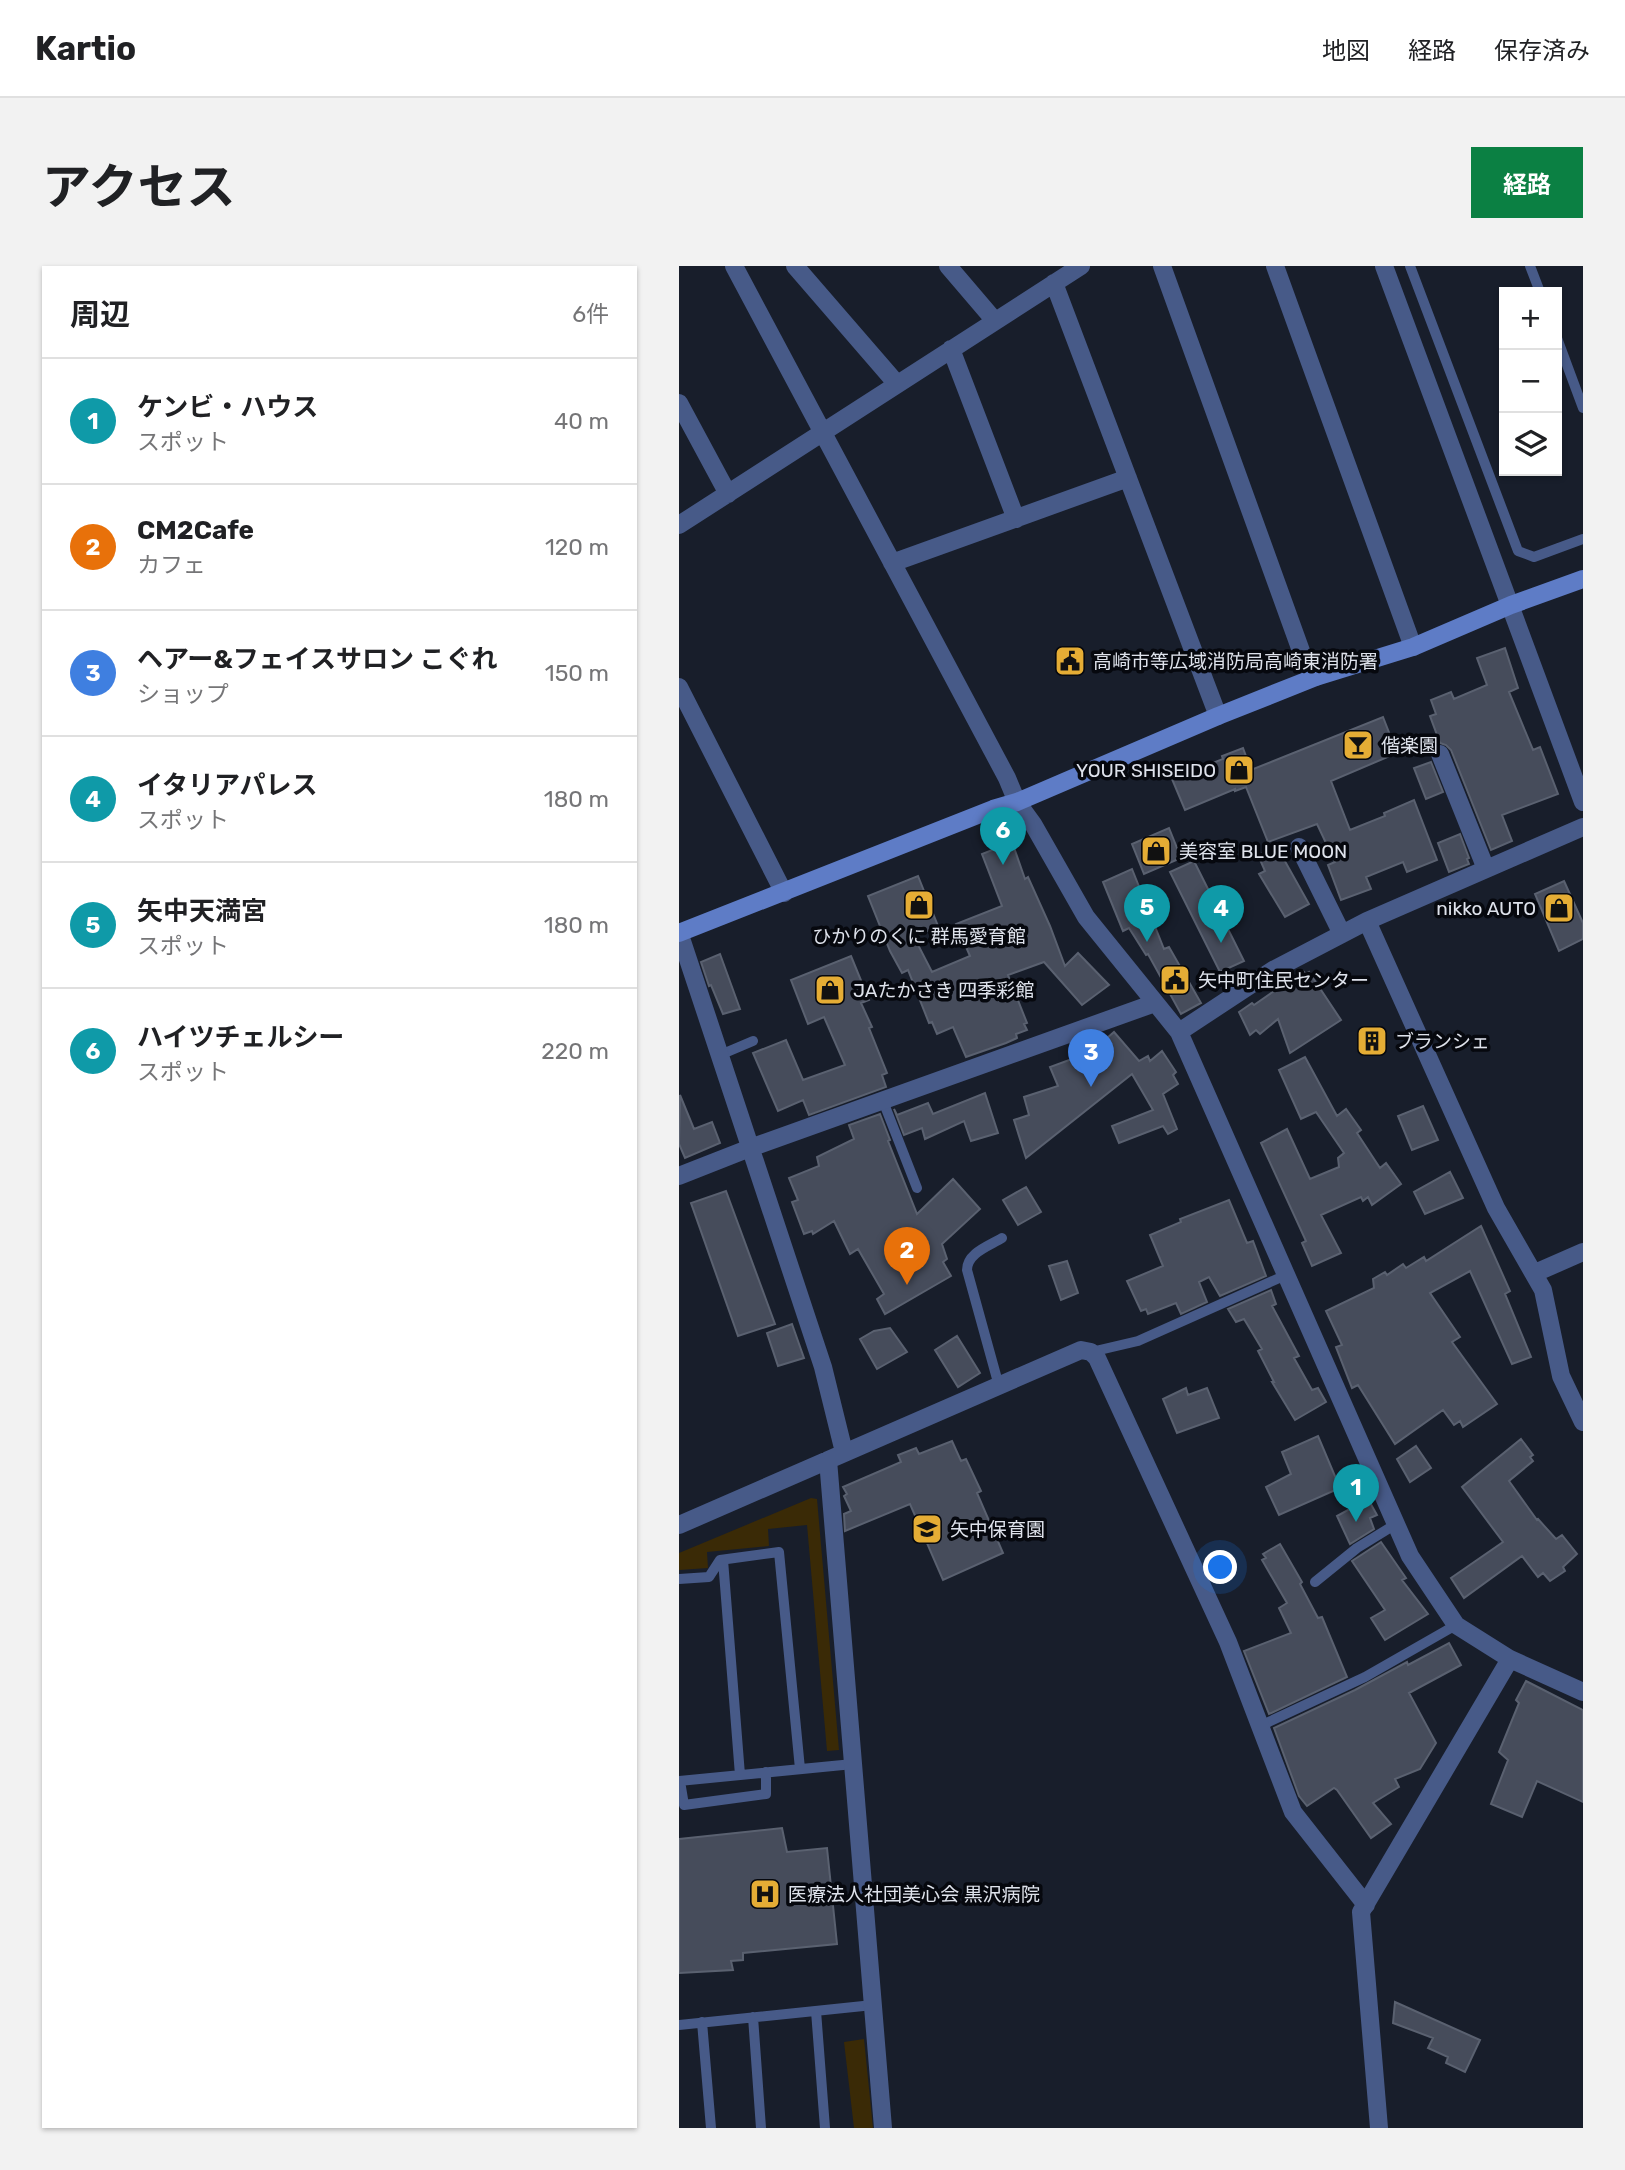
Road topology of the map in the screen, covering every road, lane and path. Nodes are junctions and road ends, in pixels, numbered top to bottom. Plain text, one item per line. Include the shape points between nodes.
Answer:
1 (734, 266) edge
2 (795, 266) edge
3 (948, 266) edge
4 (1081, 266) edge
5 (1162, 266) edge
6 (1275, 266) edge
7 (1384, 266) edge
8 (1410, 266) edge
9 (1530, 266) edge
10 (1054, 283) junction
11 (1538, 287) edge
12 (995, 321) junction
13 (951, 349) junction
14 (1561, 350) edge
15 (898, 384) junction
16 (679, 403) edge
17 (1583, 408) edge
18 (822, 432) junction
19 (1128, 478) junction
20 (728, 494) junction
21 (1016, 519) junction
22 (679, 525) edge
23 (1583, 539) edge
24 (892, 563) junction
25 (1583, 579) edge
26 (1511, 605) junction
27 (1413, 647) junction
28 (1316, 677) junction
29 (679, 687) edge
30 (1218, 716) junction
31 (1440, 754) dead end
32 (1017, 802) junction
33 (1583, 802) edge
34 (1583, 827) edge
35 (1299, 847) dead end
36 (1486, 869) junction
37 (784, 892) junction
38 (1367, 921) junction
39 (679, 932) edge
40 (1342, 934) junction
41 (1155, 1003) junction
42 (1179, 1032) junction
43 (753, 1041) dead end
44 (720, 1055) junction
45 (883, 1101) junction
46 (750, 1148) junction
47 (679, 1176) edge
48 (917, 1188) dead end
49 (1002, 1238) dead end
50 (1583, 1252) edge
51 (1535, 1273) junction
52 (1286, 1275) junction
53 (1091, 1352) junction
54 (999, 1386) junction
55 (1583, 1422) edge
56 (836, 1456) junction
57 (1396, 1524) junction
58 (679, 1525) edge
59 (723, 1560) junction
60 (679, 1579) edge
61 (1315, 1582) dead end
62 (1456, 1625) junction
63 (1510, 1659) junction
64 (1583, 1692) edge
65 (1260, 1726) junction
66 (853, 1764) junction
67 (800, 1769) junction
68 (766, 1772) junction
69 (740, 1775) junction
70 (679, 1781) edge
71 (1366, 1905) junction
72 (873, 2005) junction
73 (816, 2011) junction
74 (753, 2017) junction
75 (702, 2022) junction
76 (679, 2025) edge
77 (711, 2128) edge
78 (761, 2128) edge
79 (825, 2128) edge
80 (883, 2128) edge
81 (1379, 2128) edge

1 - 18 street
2 - 15 street
3 - 12 street
4 - 10 street
5 - 28 street via 1305,662
6 - 27 street
7 - 26 street
8 - 23 lane via 1518,551 1534,558
9 - 11 lane
10 - 12 street
10 - 19 street
12 - 13 street
13 - 15 street
13 - 21 street
14 - 17 lane
15 - 18 street
16 - 20 street
18 - 20 street
18 - 24 street
19 - 21 street
19 - 30 street
20 - 22 street
21 - 24 street
24 - 32 street
25 - 26 street
26 - 27 street
26 - 33 street
27 - 28 street
28 - 30 street
29 - 37 street
30 - 32 street
31 - 36 street
32 - 37 street
32 - 41 street via 1086,918
34 - 36 street
35 - 40 street
36 - 38 street
37 - 39 street
38 - 40 street
38 - 51 street via 1496,1208
39 - 44 street
40 - 42 street via 1273,970
41 - 42 street
41 - 45 street
42 - 52 street
43 - 44 lane
44 - 46 street
45 - 46 street
45 - 48 lane
46 - 47 street
46 - 56 street via 824,1367
49 - 54 lane via 967,1262
50 - 51 street
51 - 55 street via 1543,1290 1561,1376
52 - 53 lane via 1138,1341
52 - 57 street
53 - 54 street via 1081,1350
53 - 65 street via 1228,1642
54 - 56 street
56 - 58 street
56 - 66 street
57 - 61 lane
57 - 62 street via 1410,1556
59 - 60 lane via 709,1577
59 - 67 lane via 779,1552
59 - 69 lane
62 - 63 street
62 - 65 lane via 1365,1677
63 - 64 street
63 - 71 street
65 - 71 street via 1293,1812
66 - 67 lane
66 - 72 street
67 - 68 lane
68 - 69 lane
68 - 70 lane via 766,1794 684,1805
69 - 70 lane
71 - 81 street via 1361,1912
72 - 73 lane
72 - 80 street
73 - 74 lane
73 - 79 lane
74 - 75 lane
74 - 78 lane
75 - 76 lane
75 - 77 lane

